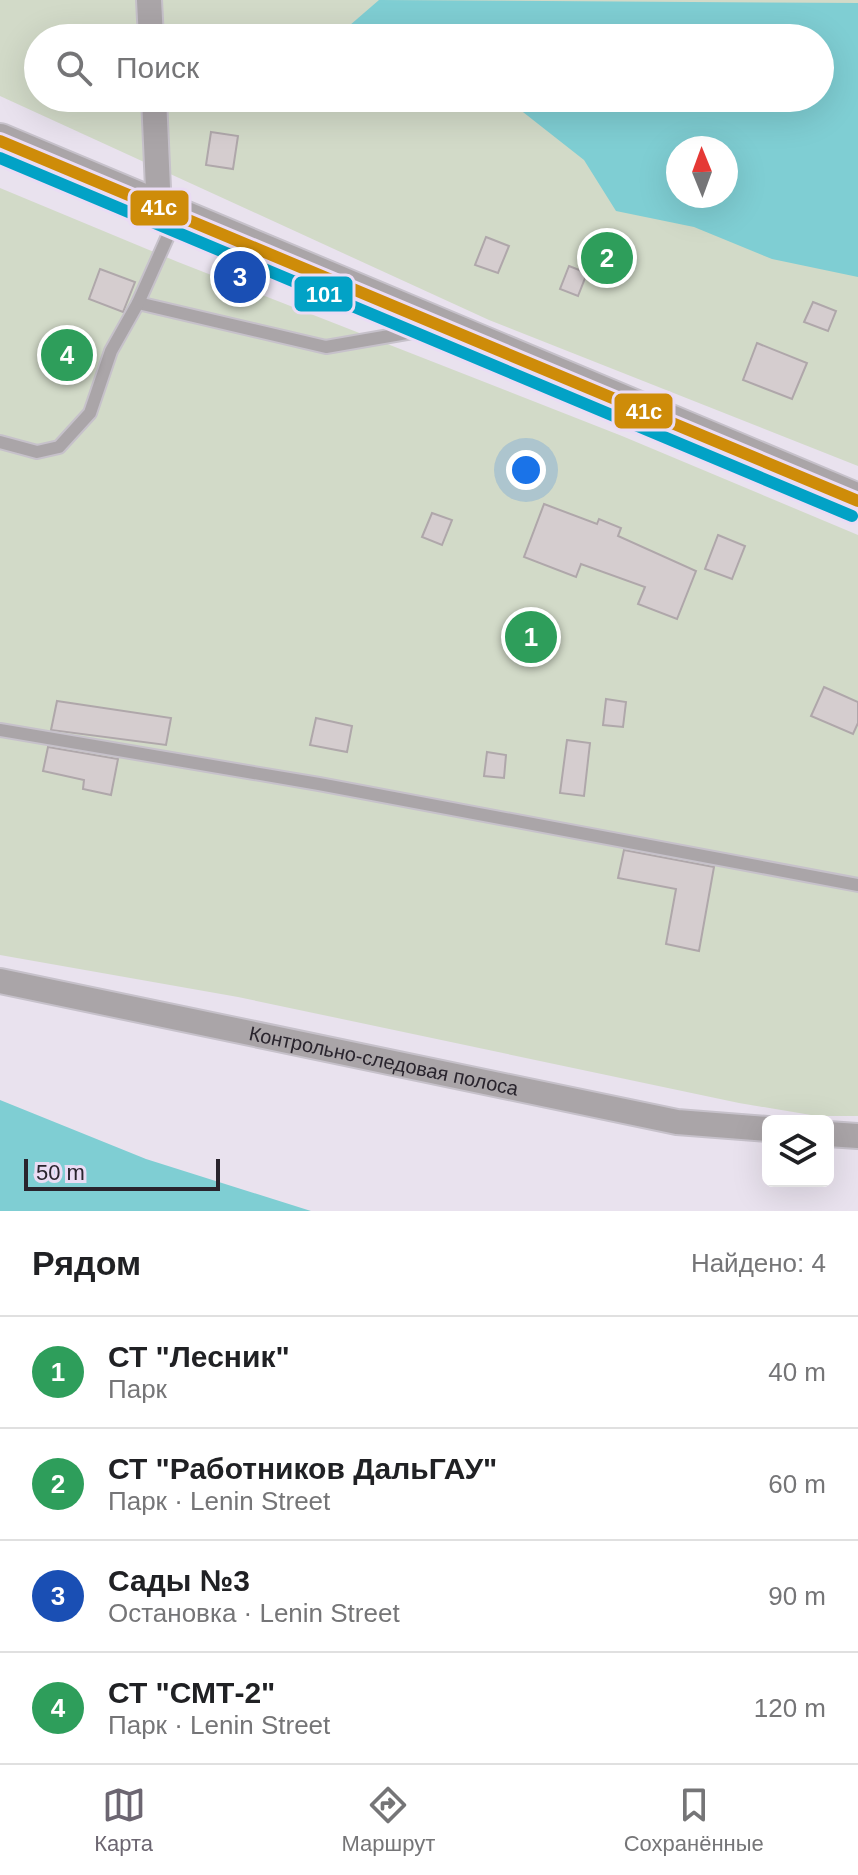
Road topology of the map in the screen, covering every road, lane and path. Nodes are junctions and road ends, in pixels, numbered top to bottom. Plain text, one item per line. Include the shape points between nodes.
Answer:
1 (149, 0) edge
2 (150, 24) edge
3 (156, 112) edge
4 (0, 141) edge
5 (168, 214) junction
6 (138, 303) junction
7 (438, 327) junction
8 (0, 442) edge
9 (858, 501) edge
10 (0, 730) edge
11 (858, 885) edge
12 (0, 981) edge
13 (762, 1129) edge
14 (834, 1134) edge
15 (858, 1136) edge

1 - 2 street
3 - 5 street
4 - 5 street
5 - 6 lane
5 - 7 street
6 - 7 lane via 326,347
6 - 8 lane via 111,351 90,413 59,447 37,452
7 - 9 street
10 - 11 lane
12 - 13 street, Контрольно-следовая полоса via 677,1122
14 - 15 street

